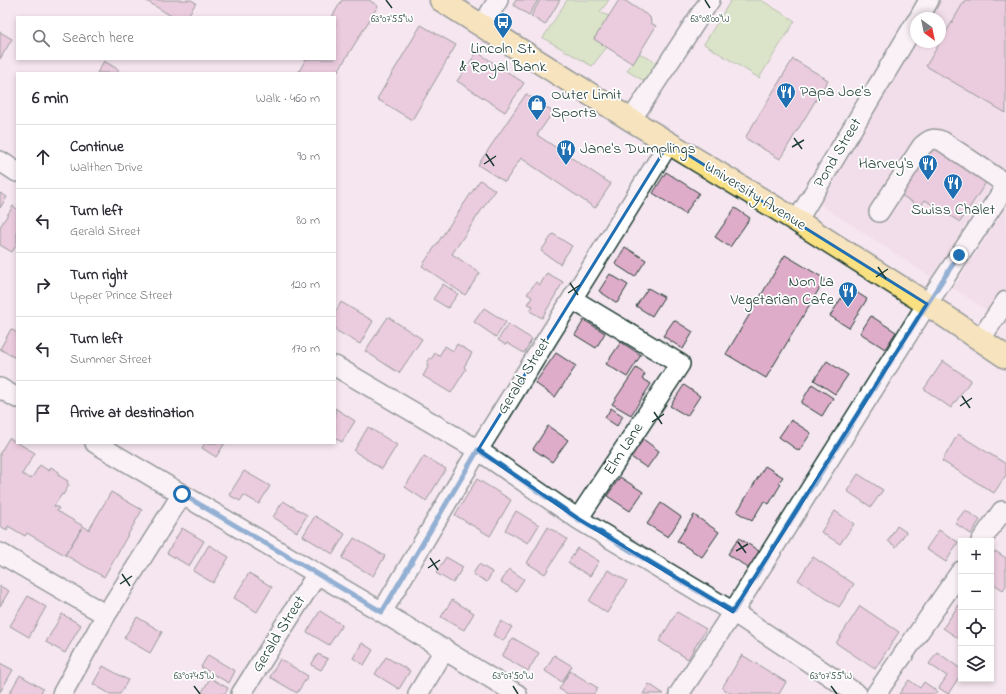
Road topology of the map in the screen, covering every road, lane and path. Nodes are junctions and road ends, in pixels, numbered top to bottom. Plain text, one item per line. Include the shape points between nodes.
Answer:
1 (441, 0) edge
2 (498, 0) edge
3 (710, 0) edge
4 (929, 0) edge
5 (922, 12) edge
6 (482, 26) junction
7 (910, 32) edge
8 (631, 120) junction
9 (668, 143) junction
10 (0, 161) edge
11 (16, 171) edge
12 (1006, 185) edge
13 (879, 212) dead end
14 (797, 221) junction
15 (572, 299) junction
16 (1006, 301) edge
17 (927, 304) junction
18 (980, 340) junction
19 (1006, 357) edge
20 (336, 367) edge
21 (0, 388) edge
22 (16, 397) edge
23 (97, 444) edge
24 (478, 450) junction
25 (182, 494) junction
26 (1002, 511) dead end
27 (578, 519) junction
28 (983, 538) edge
29 (0, 553) edge
30 (317, 574) junction
31 (958, 574) edge
32 (382, 612) junction
33 (733, 612) junction
34 (106, 615) junction
35 (445, 649) junction
36 (62, 694) edge
37 (241, 694) edge
38 (418, 694) edge
39 (517, 694) edge
40 (679, 694) edge
41 (857, 694) edge
42 (876, 694) edge

1 - 6 main road, University Avenue
2 - 6 street
3 - 8 street
4 - 5 street
6 - 8 main road, University Avenue
7 - 14 street, Pond Street
8 - 9 main road, University Avenue
9 - 14 main road, University Avenue
9 - 15 street, Gerald Street
10 - 11 street
12 - 13 street via 942,141 930,140 922,146
12 - 17 street
14 - 17 main road, University Avenue
15 - 24 street, Gerald Street
15 - 27 street, Elm Lane via 680,364
16 - 18 street
17 - 18 main road, University Avenue
17 - 33 street
18 - 19 main road, University Avenue
20 - 24 street
21 - 22 street
23 - 25 street
24 - 27 street
24 - 32 street, Gerald Street
25 - 30 street
25 - 34 street
26 - 28 street
27 - 33 street
29 - 34 street
30 - 32 street
30 - 37 street, Gerald Street
31 - 42 street
32 - 35 street
33 - 40 street
33 - 41 street
34 - 36 street
35 - 38 street
35 - 39 street

